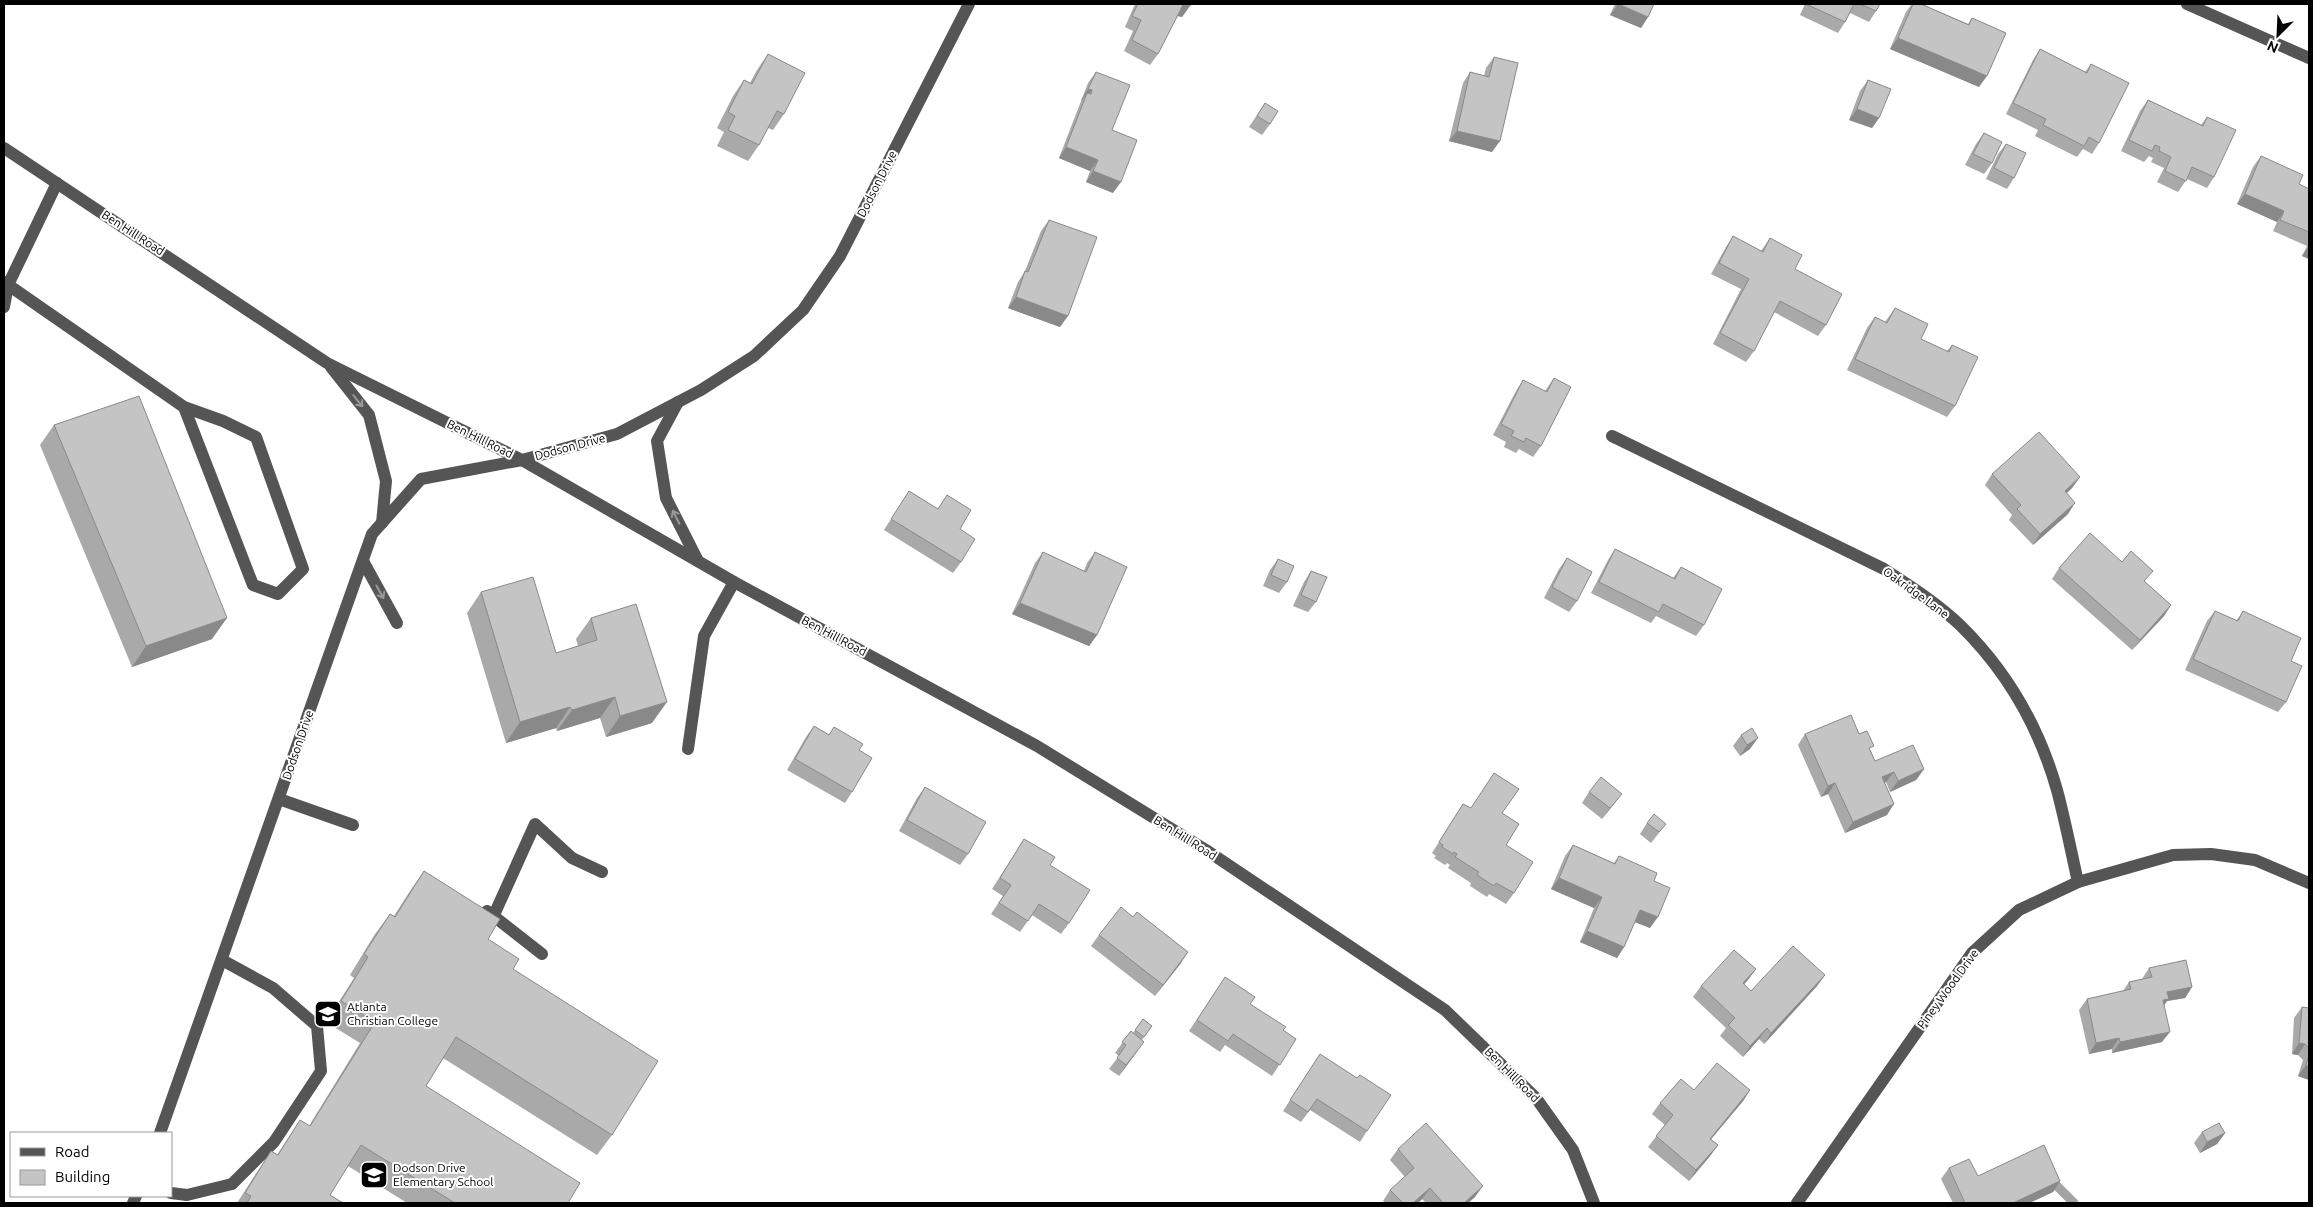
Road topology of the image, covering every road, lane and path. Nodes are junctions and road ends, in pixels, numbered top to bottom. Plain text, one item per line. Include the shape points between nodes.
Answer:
1 (969, 4) edge
2 (2187, 4) edge
3 (2309, 58) edge
4 (4, 148) edge
5 (57, 183) junction
6 (6, 284) edge
7 (4, 307) edge
8 (328, 363) junction
9 (678, 402) junction
10 (184, 407) junction
11 (1612, 436) dead end
12 (522, 460) junction
13 (382, 523) junction
14 (698, 560) junction
15 (363, 561) junction
16 (734, 582) junction
17 (397, 623) dead end
18 (688, 749) dead end
19 (279, 799) junction
20 (353, 825) dead end
21 (602, 872) dead end
22 (2078, 882) junction
23 (2309, 883) edge
24 (479, 906) edge
25 (494, 915) junction
26 (542, 954) dead end
27 (222, 960) junction
28 (160, 1132) edge
29 (172, 1192) edge
30 (1594, 1203) edge
31 (1797, 1203) edge

1 - 9 street, Dodson Drive via 840,256 803,310 754,356
2 - 3 street
4 - 5 street, Ben Hill Road
5 - 6 street
5 - 8 street, Ben Hill Road
6 - 7 street
6 - 10 street
8 - 12 street, Ben Hill Road
8 -> 13 street via 369,415 386,481
9 - 12 street, Dodson Drive via 617,434
14 -> 9 street via 666,498 657,441
10 - 10 street via 253,586 278,594 303,569 256,437
11 - 22 street, Oakridge Lane via 1884,569 1959,624 2014,692 2038,736 2057,789
12 - 13 street, Dodson Drive via 421,479
12 - 14 street, Ben Hill Road
13 - 15 street, Dodson Drive via 372,534
14 - 16 street, Ben Hill Road
15 -> 17 street
15 - 19 street, Dodson Drive
16 - 18 street via 704,636
16 - 30 street, Ben Hill Road via 1037,746 1206,850 1445,1010 1536,1098 1573,1150
19 - 20 street
19 - 27 street, Dodson Drive
21 - 25 street via 572,858 535,824
22 - 23 street, Piney Wood Drive via 2173,855 2211,854 2255,860
22 - 31 street, Piney Wood Drive via 2019,910 1972,953
24 - 25 street
25 - 26 street
27 - 28 street, Dodson Drive
27 - 29 street via 273,988 317,1026 321,1071 274,1142 232,1184 187,1195

